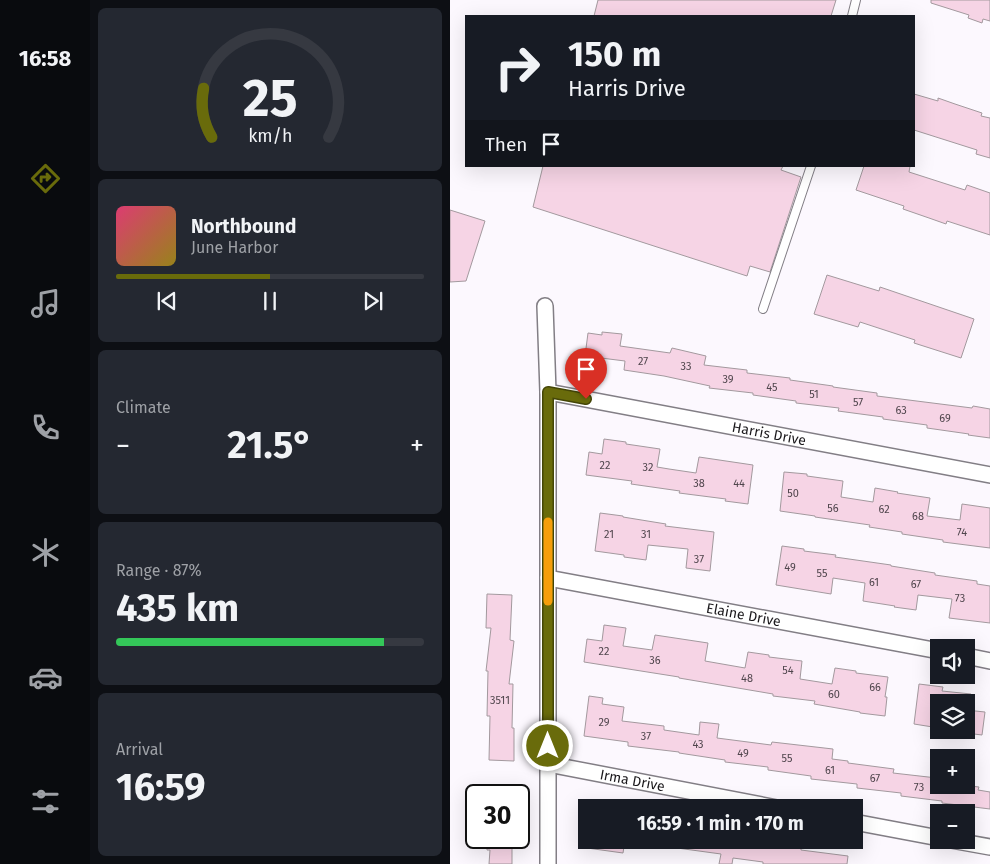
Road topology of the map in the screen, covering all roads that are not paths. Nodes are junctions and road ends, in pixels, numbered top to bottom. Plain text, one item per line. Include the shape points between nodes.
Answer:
1 (856, 0) edge
2 (852, 15) edge
3 (811, 167) edge
4 (545, 306) dead end
5 (763, 309) dead end
6 (548, 392) junction
7 (990, 475) edge
8 (548, 578) junction
9 (930, 649) edge
10 (975, 658) edge
11 (990, 660) edge
12 (548, 764) junction
13 (730, 799) edge
14 (863, 824) edge
15 (930, 836) edge
16 (975, 844) edge
17 (990, 847) edge
18 (548, 864) edge

1 - 2 lane
3 - 5 lane
4 - 6 street
6 - 7 street, Harris Drive
6 - 8 street
8 - 9 street, Elaine Drive
8 - 12 street
10 - 11 street
12 - 13 street, Irma Drive
12 - 18 street
14 - 15 street
16 - 17 street

